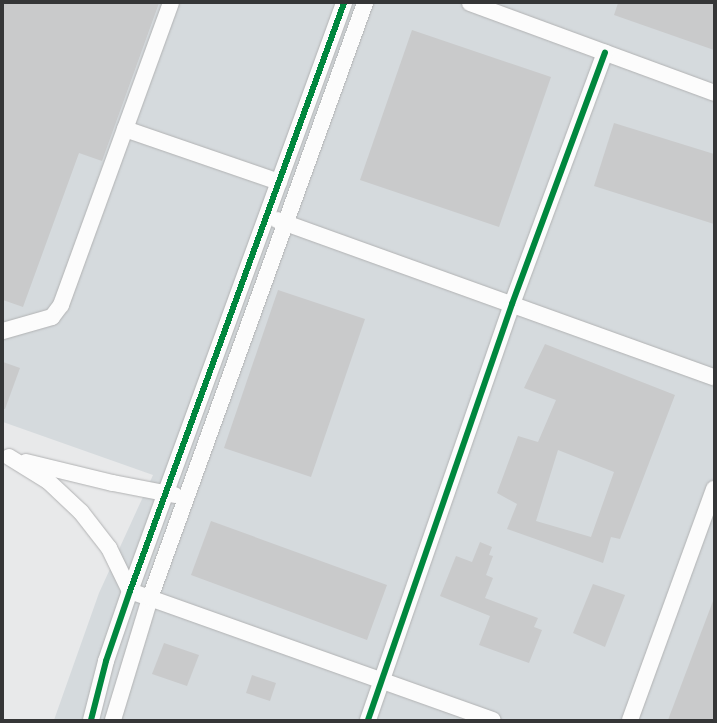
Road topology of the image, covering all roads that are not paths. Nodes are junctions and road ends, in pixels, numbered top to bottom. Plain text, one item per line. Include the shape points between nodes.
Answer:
1 (171, 3) edge
2 (344, 3) edge
3 (366, 3) edge
4 (470, 3) edge
5 (605, 53) junction
6 (714, 93) edge
7 (125, 129) junction
8 (279, 182) junction
9 (266, 216) junction
10 (286, 224) junction
11 (512, 304) junction
12 (3, 332) edge
13 (714, 377) edge
14 (6, 456) edge
15 (714, 489) edge
16 (166, 493) junction
17 (187, 496) junction
18 (130, 591) junction
19 (150, 598) junction
20 (383, 682) junction
21 (91, 720) edge
22 (113, 720) edge
23 (368, 720) edge
24 (493, 720) edge
25 (630, 720) edge

1 - 7 street
2 - 8 street
3 - 10 street
4 - 5 street
5 - 6 street
5 - 11 street
7 - 8 street
7 - 12 street via 61,305 52,317
8 - 9 street
9 - 10 street
9 - 16 street
10 - 11 street
10 - 17 street
11 - 13 street
11 - 20 street
14 - 16 street via 60,471
14 - 18 street via 48,481 81,512 109,548
15 - 25 street
16 - 17 street
16 - 18 street
17 - 19 street
18 - 19 street
18 - 21 street via 106,662
19 - 20 street
19 - 22 street
20 - 23 street
20 - 24 street

